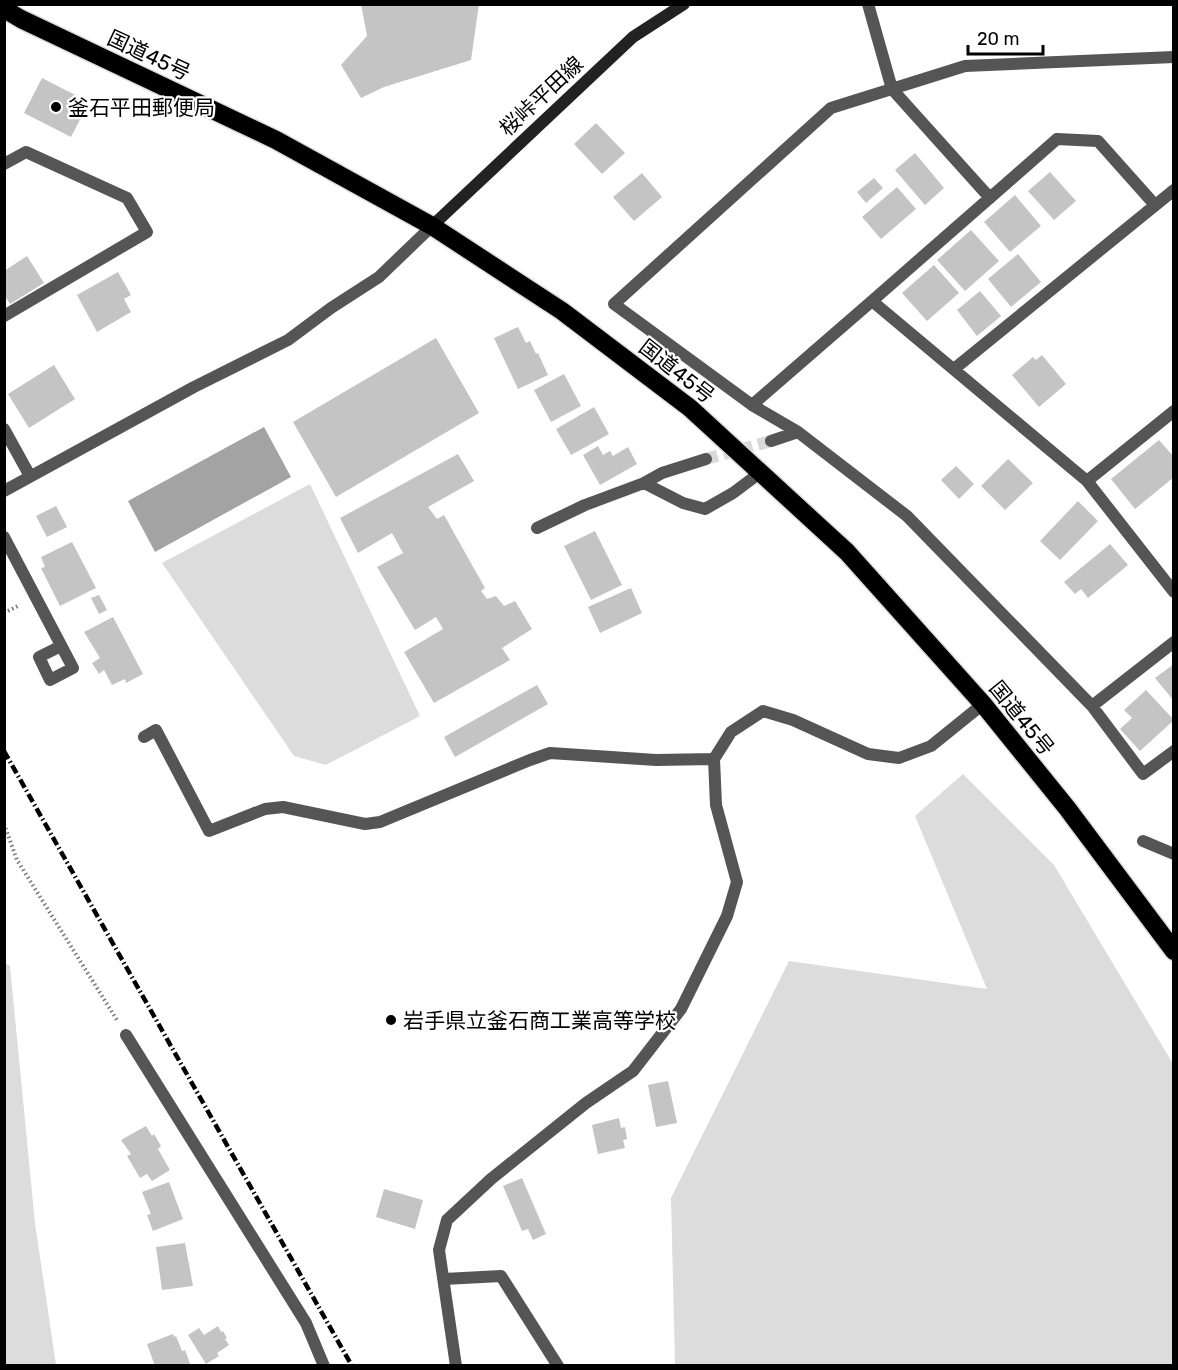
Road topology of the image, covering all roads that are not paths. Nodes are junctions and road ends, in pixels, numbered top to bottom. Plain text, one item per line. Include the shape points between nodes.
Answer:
1 (684, 4) edge
2 (868, 4) edge
3 (4, 9) edge
4 (1173, 57) edge
5 (892, 89) junction
6 (4, 165) edge
7 (1173, 190) edge
8 (990, 198) junction
9 (1155, 205) junction
10 (432, 226) junction
11 (872, 301) junction
12 (4, 316) edge
13 (954, 369) junction
14 (752, 405) junction
15 (1173, 411) edge
16 (4, 429) edge
17 (798, 432) junction
18 (771, 441) tunnel mouth
19 (706, 459) tunnel mouth
20 (761, 472) junction
21 (30, 476) junction
22 (1087, 481) junction
23 (644, 483) junction
24 (4, 491) edge
25 (537, 528) dead end
26 (4, 537) edge
27 (1173, 592) edge
28 (1173, 642) edge
29 (61, 646) dead end
30 (983, 704) junction
31 (1092, 706) junction
32 (144, 737) dead end
33 (1173, 751) edge
34 (714, 759) junction
35 (1143, 842) dead end
36 (1173, 854) edge
37 (1173, 951) edge
38 (126, 1035) road end
39 (444, 1279) junction
40 (324, 1365) edge
41 (456, 1365) edge
42 (558, 1365) edge

1 - 10 main road, 桜峠平田線 via 633,37
2 - 5 street
3 - 10 highway, 国道45号 via 276,140
4 - 5 street via 965,66
5 - 8 street
5 - 14 street via 831,108 614,304
6 - 12 street via 26,152 127,198 147,232
7 - 9 street
8 - 9 street via 1057,139 1098,141
8 - 11 street
9 - 13 street
10 - 20 highway, 国道45号 via 562,311 690,408
10 - 21 street via 379,277 288,340
11 - 13 street
11 - 14 street
13 - 22 street
14 - 17 street
15 - 22 street
16 - 21 street
17 - 18 street
17 - 31 street via 907,516
19 - 23 street
20 - 23 street via 705,508 683,503
20 - 30 highway, 国道45号 via 847,552
21 - 24 street
22 - 27 street
23 - 25 street
26 - 29 street
28 - 31 street
30 - 34 street via 931,746 899,758 868,754 793,720 763,711 731,732
30 - 37 highway, 国道45号 via 1067,808
31 - 33 street via 1143,774
32 - 34 street via 156,730 209,831 265,809 284,807 364,824 380,822 550,753 657,760
34 - 39 street via 716,806 737,882 727,916 681,1009 633,1071 491,1179 447,1220 440,1250
35 - 36 street
38 - 40 street via 306,1323
39 - 41 street
39 - 42 street via 501,1276

